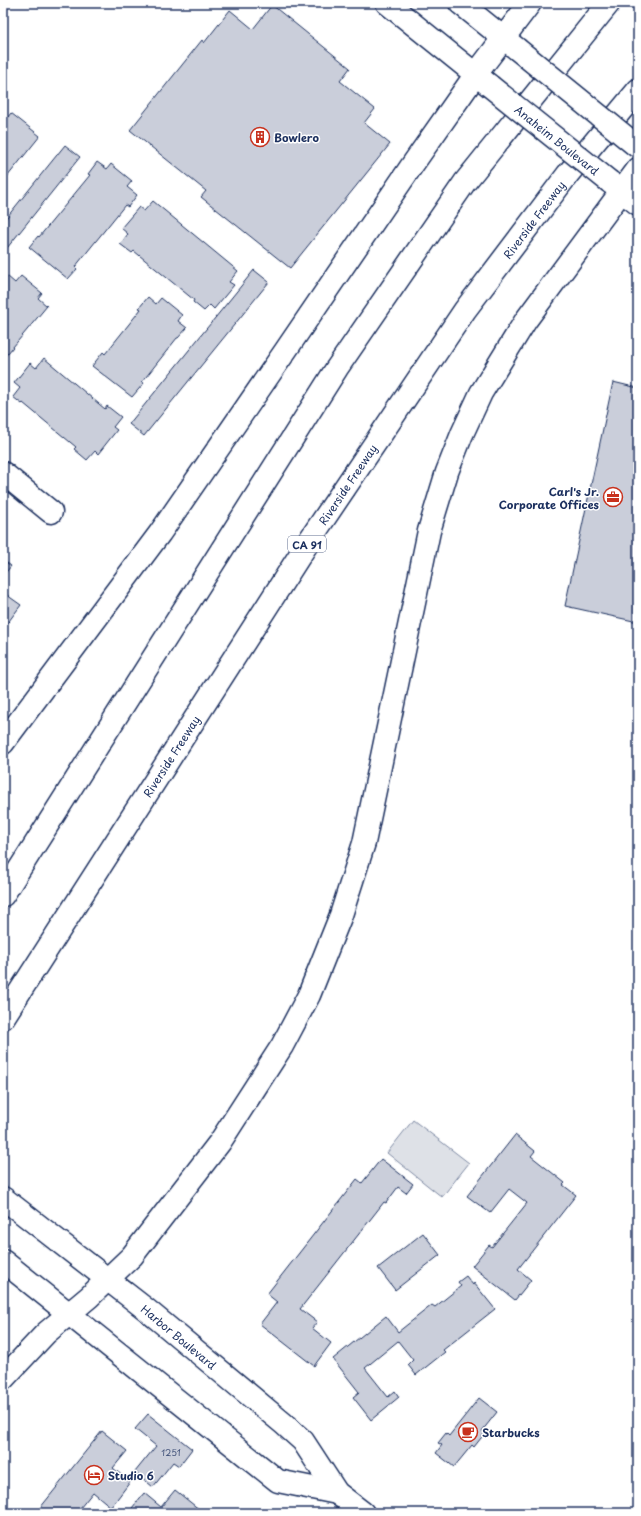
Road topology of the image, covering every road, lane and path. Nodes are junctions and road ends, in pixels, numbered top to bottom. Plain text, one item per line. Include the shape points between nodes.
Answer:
1 (387, 3) edge
2 (460, 3) edge
3 (530, 3) edge
4 (608, 3) edge
5 (510, 43) junction
6 (483, 80) junction
7 (638, 90) edge
8 (638, 147) edge
9 (638, 169) edge
10 (623, 193) edge
11 (3, 473) edge
12 (51, 512) dead end
13 (3, 743) edge
14 (3, 895) edge
15 (3, 1018) edge
16 (3, 1198) edge
17 (3, 1261) edge
18 (108, 1279) junction
19 (69, 1314) junction
20 (3, 1380) edge
21 (337, 1493) junction
22 (363, 1513) edge

1 - 6 main road, Anaheim Boulevard
2 - 5 main road
3 - 5 main road
4 - 14 main road via 465,182 338,368
5 - 6 main road
5 - 8 main road, bridge
6 - 10 main road, Anaheim Boulevard, bridge
6 - 13 main road via 415,160 164,527
7 - 15 main road, Riverside Freeway / CA 91 via 568,174 465,310 309,541
9 - 10 main road
10 - 18 main road via 526,320 482,393 447,472 429,531 364,843 341,915 309,995 282,1046 220,1142 132,1256
11 - 12 main road
16 - 18 main road, Harbor Boulevard
17 - 19 main road, Harbor Boulevard
18 - 19 main road
18 - 21 main road, Harbor Boulevard via 303,1441
19 - 20 main road via 46,1333
19 - 21 main road, Harbor Boulevard via 278,1481
21 - 22 main road, Harbor Boulevard

